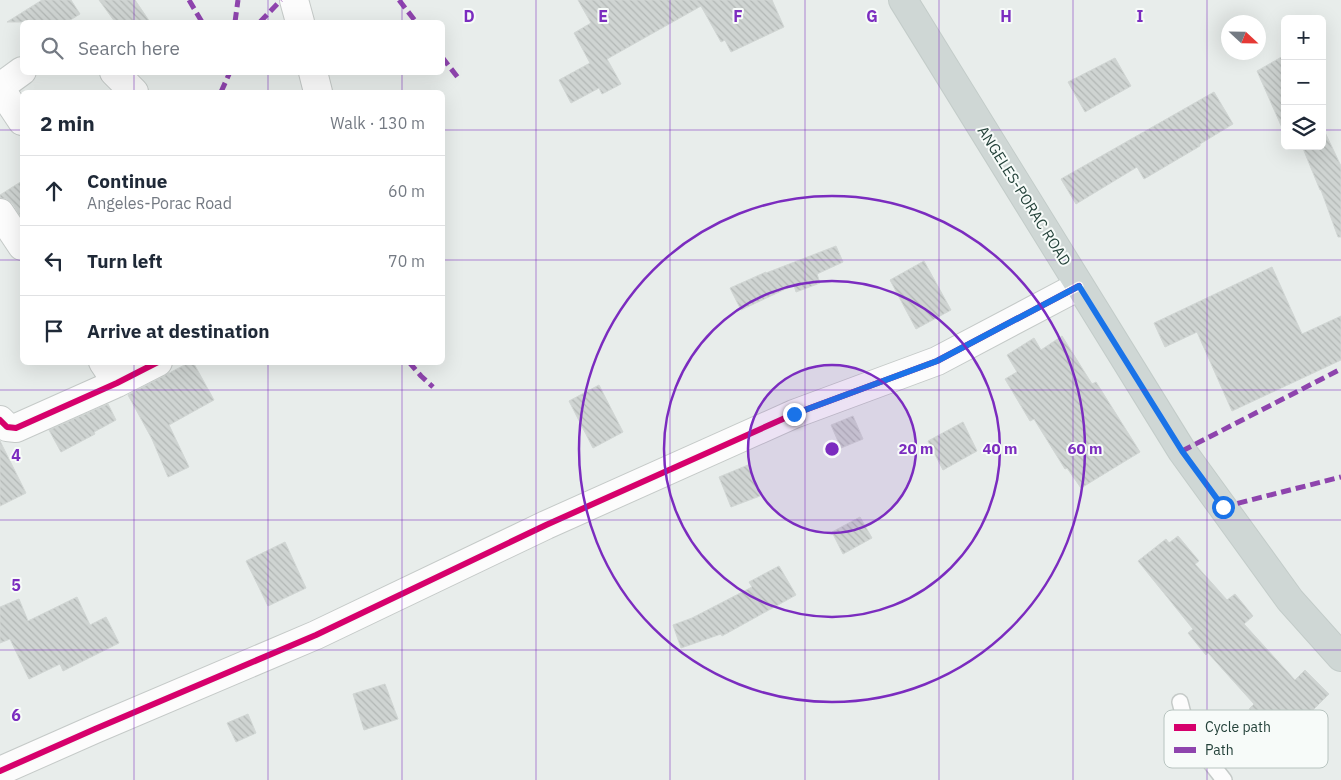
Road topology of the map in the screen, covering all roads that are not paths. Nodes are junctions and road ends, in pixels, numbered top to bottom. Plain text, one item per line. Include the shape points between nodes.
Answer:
1 (294, 0) edge
2 (903, 0) edge
3 (299, 20) edge
4 (20, 73) edge
5 (117, 75) edge
6 (314, 75) edge
7 (0, 88) edge
8 (132, 90) edge
9 (318, 90) edge
10 (20, 118) edge
11 (0, 213) edge
12 (20, 243) edge
13 (1079, 286) junction
14 (145, 365) edge
15 (110, 373) edge
16 (0, 420) edge
17 (1341, 657) edge
18 (1180, 702) dead end
19 (1182, 710) edge
20 (1215, 768) edge
21 (0, 771) edge
22 (1224, 780) edge

1 - 3 street
2 - 13 main road, ANGELES-PORAC ROAD
4 - 7 street
5 - 8 street
6 - 9 street
7 - 10 street
11 - 12 street
13 - 17 main road, ANGELES-PORAC ROAD via 1182,451 1290,600
13 - 21 street via 937,361 786,418 546,525 316,636
14 - 15 street
15 - 16 street via 16,428 7,427
18 - 19 lane
20 - 22 lane

